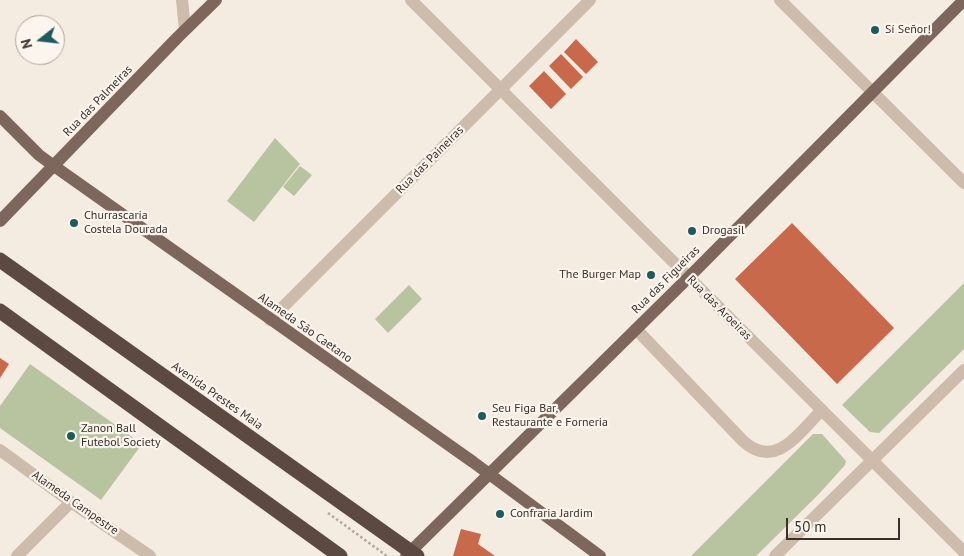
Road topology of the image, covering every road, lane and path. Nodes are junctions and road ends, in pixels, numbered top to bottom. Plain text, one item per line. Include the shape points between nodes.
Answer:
1 (182, 0) edge
2 (216, 0) edge
3 (411, 0) edge
4 (590, 0) edge
5 (780, 0) edge
6 (964, 0) edge
7 (185, 30) junction
8 (500, 90) junction
9 (872, 92) junction
10 (0, 116) edge
11 (54, 166) junction
12 (964, 183) edge
13 (0, 220) edge
14 (0, 260) edge
15 (688, 278) junction
16 (0, 311) edge
17 (270, 320) junction
18 (636, 329) junction
19 (964, 370) edge
20 (822, 410) junction
21 (0, 450) edge
22 (872, 460) junction
23 (488, 474) junction
24 (71, 502) junction
25 (964, 552) edge
26 (411, 555) edge
27 (17, 556) edge
28 (150, 556) edge
29 (340, 556) edge
30 (600, 556) edge
31 (775, 556) edge

1 - 7 street
2 - 7 main road, Rua das Palmeiras
3 - 8 street, Rua das Aroeiras
4 - 8 street, Rua das Paineiras
5 - 9 street
6 - 9 main road, Rua das Figueiras
7 - 11 main road, Rua das Palmeiras
8 - 15 street, Rua das Aroeiras
8 - 17 street, Rua das Paineiras
9 - 12 street
9 - 15 main road, Rua das Figueiras
10 - 11 main road, Alameda São Caetano
11 - 13 main road, Rua das Palmeiras
11 - 17 main road, Alameda São Caetano
14 - 26 highway, Avenida Prestes Maia
15 - 18 main road, Rua das Figueiras
15 - 20 street, Rua das Aroeiras
16 - 29 highway
17 - 23 main road, Alameda São Caetano
18 - 20 street via 743,441 757,451 771,452 786,446
18 - 23 main road, Rua das Figueiras
19 - 22 street
20 - 22 street, Rua das Aroeiras
21 - 24 street, Alameda Campestre
22 - 25 street, Rua das Aroeiras
22 - 31 street
23 - 26 main road, Rua das Figueiras
23 - 30 main road, Alameda São Caetano
24 - 27 street
24 - 28 street, Alameda Campestre

